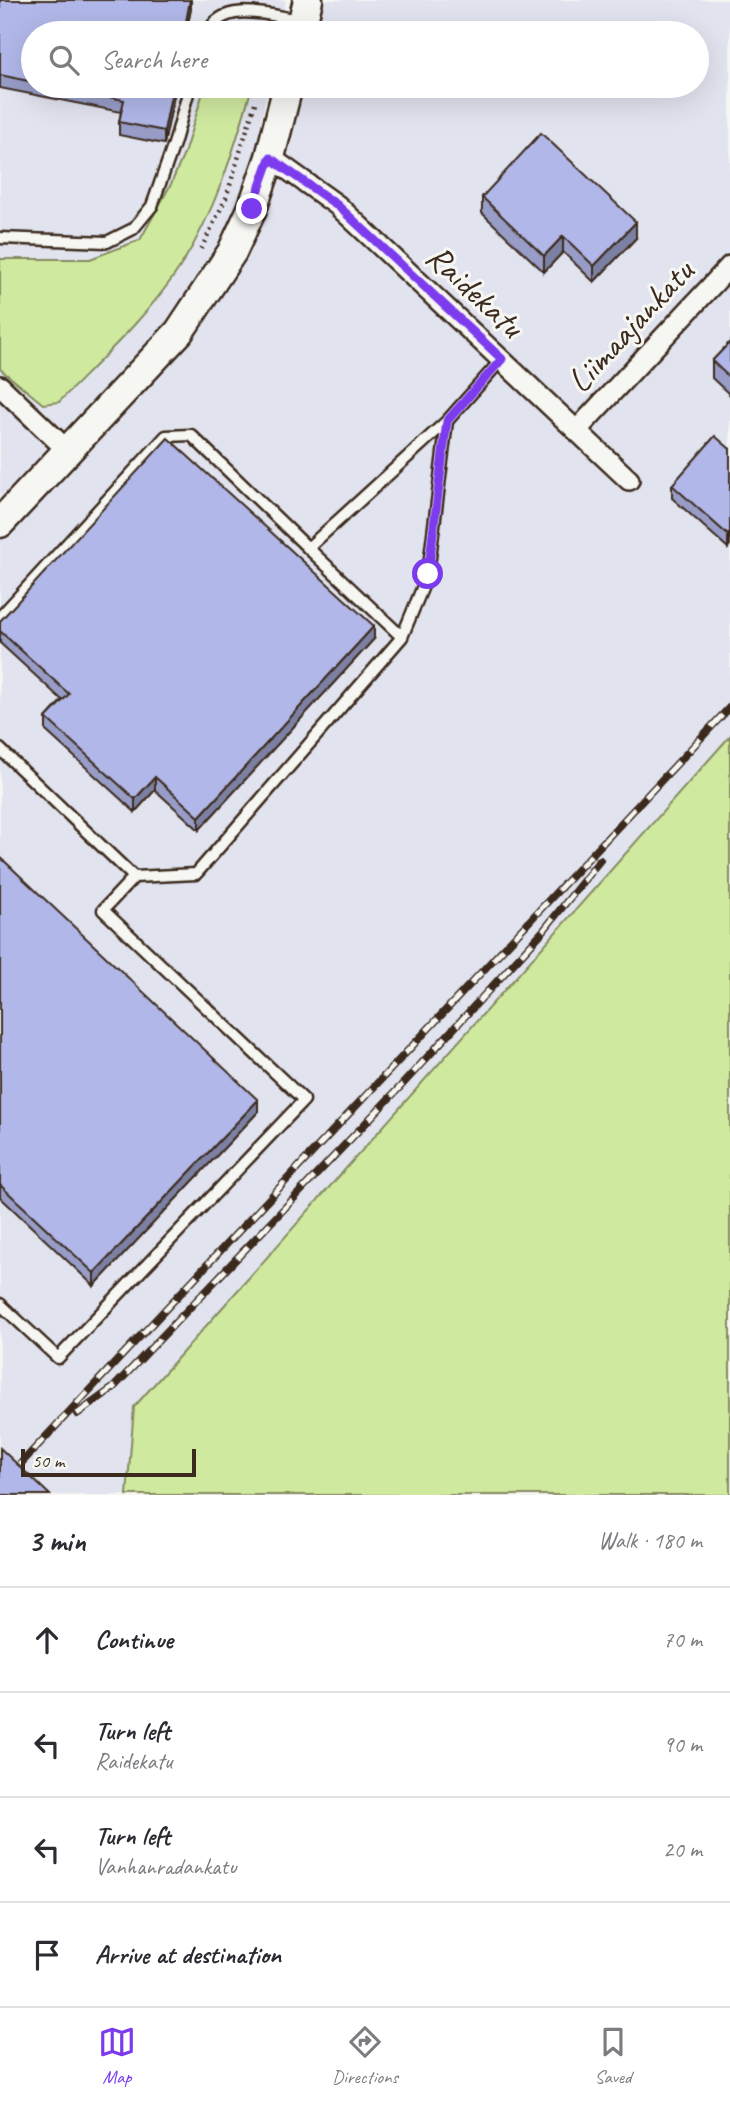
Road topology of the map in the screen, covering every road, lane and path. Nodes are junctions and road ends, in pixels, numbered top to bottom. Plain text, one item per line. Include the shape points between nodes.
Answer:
1 (304, 18) edge
2 (213, 21) edge
3 (187, 98) edge
4 (285, 98) edge
5 (256, 99) dead end
6 (270, 158) junction
7 (0, 238) edge
8 (196, 258) dead end
9 (730, 266) edge
10 (502, 359) junction
11 (0, 386) edge
12 (447, 421) junction
13 (577, 430) junction
14 (67, 450) junction
15 (629, 480) dead end
16 (0, 523) edge
17 (308, 548) junction
18 (0, 617) edge
19 (402, 637) junction
20 (0, 749) edge
21 (134, 877) junction
22 (0, 1304) edge

1 - 2 lane via 237,10
3 - 7 lane via 152,206 133,229 107,242
4 - 6 street
5 - 8 path via 226,198
6 - 10 street, Raidekatu via 337,205
6 - 14 street via 232,252 179,332
9 - 13 street, Liimaajankatu
10 - 12 lane
10 - 13 street, Raidekatu
11 - 14 street
12 - 17 lane
12 - 19 lane via 428,574
13 - 15 street, Raidekatu
14 - 16 street
17 - 18 lane via 191,435 166,436
17 - 19 lane
19 - 21 lane via 196,874
20 - 21 lane
21 - 22 lane via 103,910 304,1100 58,1358

